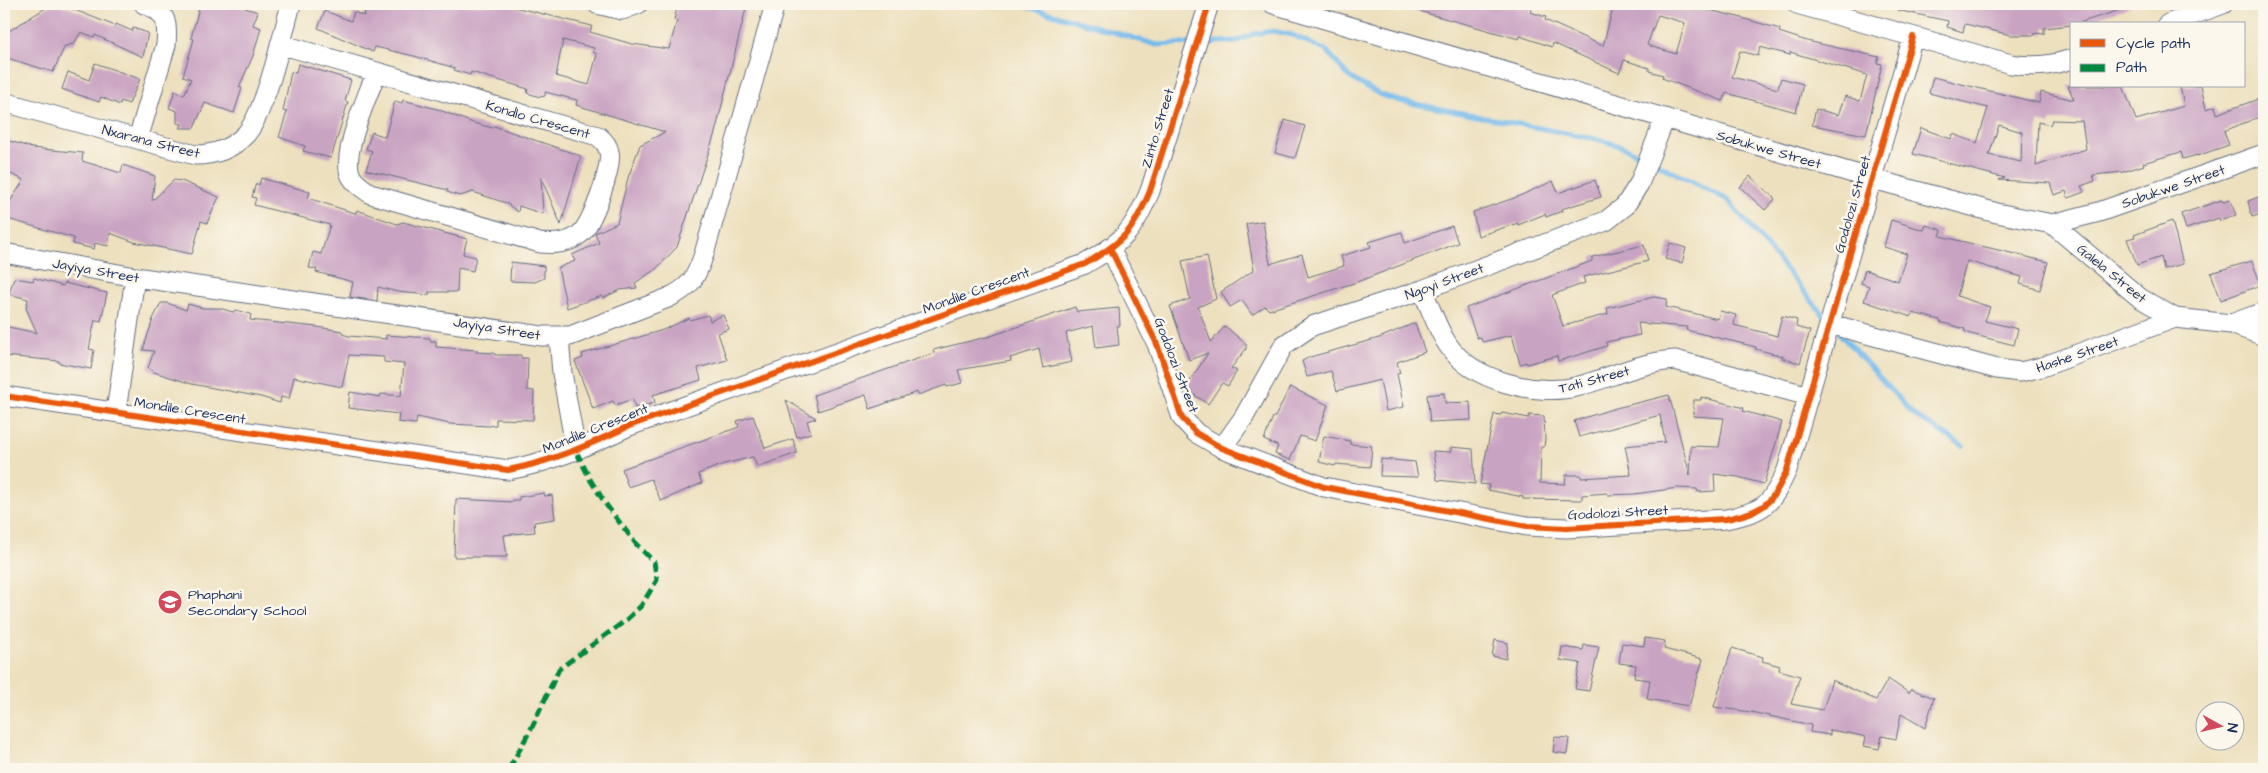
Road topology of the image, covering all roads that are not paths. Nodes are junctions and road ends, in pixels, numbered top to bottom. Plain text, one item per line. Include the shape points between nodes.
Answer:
1 (144, 4) edge
2 (291, 4) edge
3 (598, 4) edge
4 (638, 4) edge
5 (775, 4) edge
6 (1209, 4) edge
7 (1273, 4) edge
8 (1797, 4) edge
9 (2223, 4) edge
10 (2174, 22) edge
11 (1914, 38) junction
12 (280, 44) junction
13 (2070, 60) edge
14 (376, 73) junction
15 (4, 102) edge
16 (1665, 118) junction
17 (138, 139) junction
18 (2264, 154) edge
19 (1873, 179) junction
20 (2052, 224) junction
21 (1111, 250) junction
22 (4, 253) edge
23 (135, 277) junction
24 (1422, 290) junction
25 (2264, 312) edge
26 (2175, 318) junction
27 (1830, 324) junction
28 (2231, 324) junction
29 (2264, 336) edge
30 (559, 337) junction
31 (4, 396) edge
32 (1809, 396) junction
33 (116, 412) junction
34 (1222, 448) junction
35 (576, 451) junction

1 - 17 street via 162,14 168,28
2 - 12 street, Nxarana Street
3 - 4 street via 622,10
5 - 30 street, Jayiya Street via 704,254 691,283 668,298 570,336
6 - 21 street, Zinto Street via 1150,191 1127,236
7 - 16 street, Sobukwe Street
8 - 11 street
9 - 10 street
11 - 13 street via 2028,68
11 - 19 street, Godolozi Street
12 - 14 street, Kondlo Crescent
12 - 17 street, Nxarana Street via 254,122 239,141 222,151 195,155
14 - 14 street, Kondlo Crescent via 592,133 604,142 610,163 586,228 573,240 540,243 371,194 351,178 348,158
15 - 17 street, Nxarana Street
16 - 19 street, Sobukwe Street
16 - 24 street, Ngoyi Street via 1639,184 1625,206 1606,221
18 - 20 street, Sobukwe Street via 2099,212
19 - 20 street, Sobukwe Street via 1997,213
19 - 27 street, Godolozi Street
20 - 26 street, Galela Street via 2140,298
21 - 34 street, Godolozi Street via 1157,344 1182,418 1196,433
21 - 35 street, Mondile Crescent via 1085,264 629,426
22 - 23 street, Jayiya Street
23 - 30 street, Jayiya Street
23 - 33 street
24 - 32 street, Tati Street via 1448,345 1460,360 1524,388 1548,391 1576,387 1658,361 1675,360
24 - 34 street, Ngoyi Street via 1312,326 1284,345 1244,417
25 - 28 street, Hashe Street
26 - 27 street, Hashe Street via 2042,367 2020,372 1997,369
26 - 28 street, Hashe Street
27 - 32 street, Godolozi Street
28 - 29 street
30 - 35 street
31 - 33 street, Mondile Crescent
32 - 34 street, Godolozi Street via 1787,470 1776,493 1764,507 1747,515 1726,519 1566,528 1527,526 1324,487
33 - 35 street, Mondile Crescent via 508,470 539,464

